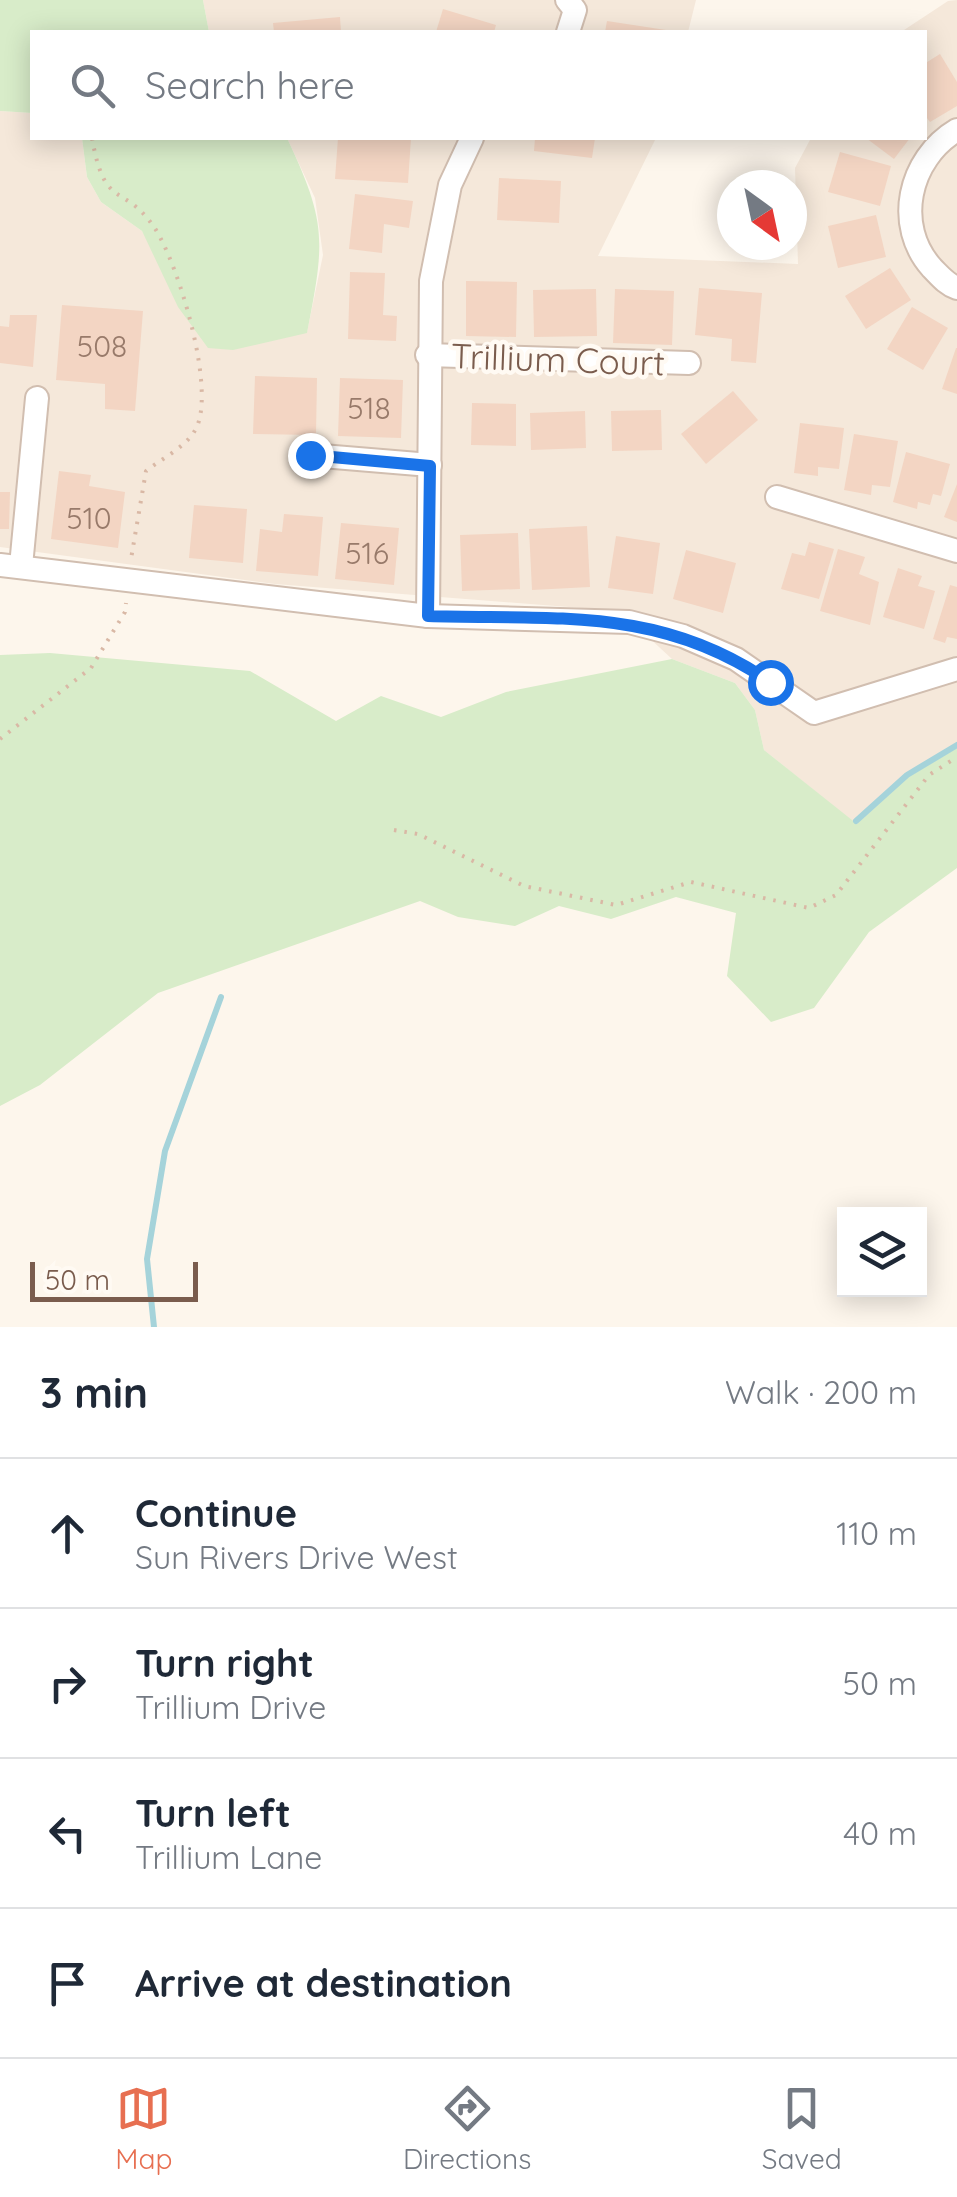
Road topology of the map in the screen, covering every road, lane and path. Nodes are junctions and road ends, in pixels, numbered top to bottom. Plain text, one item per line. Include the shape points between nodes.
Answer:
1 (567, 0) edge
2 (569, 30) edge
3 (957, 130) edge
4 (92, 140) edge
5 (471, 140) edge
6 (957, 288) edge
7 (426, 355) junction
8 (689, 363) dead end
9 (37, 398) dead end
10 (310, 455) dead end
11 (430, 466) junction
12 (777, 497) dead end
13 (957, 551) edge
14 (11, 565) edge
15 (128, 580) junction
16 (428, 616) junction
17 (957, 668) edge
18 (0, 738) edge
19 (957, 757) edge
20 (394, 830) dead end

1 - 2 street via 575,10
3 - 6 street via 918,171 908,213 916,250
4 - 15 path via 108,190 152,224 188,300 202,408 194,433 146,470
5 - 7 street via 450,185 430,282
7 - 8 street, Trillium Court
7 - 11 street
9 - 14 street
10 - 11 street
11 - 16 street
12 - 13 street
14 - 15 street
15 - 16 street
15 - 18 path via 125,612 91,668
16 - 17 street via 628,622 736,659 814,713
19 - 20 path via 928,775 836,895 809,908 691,882 616,905 524,886 418,834

